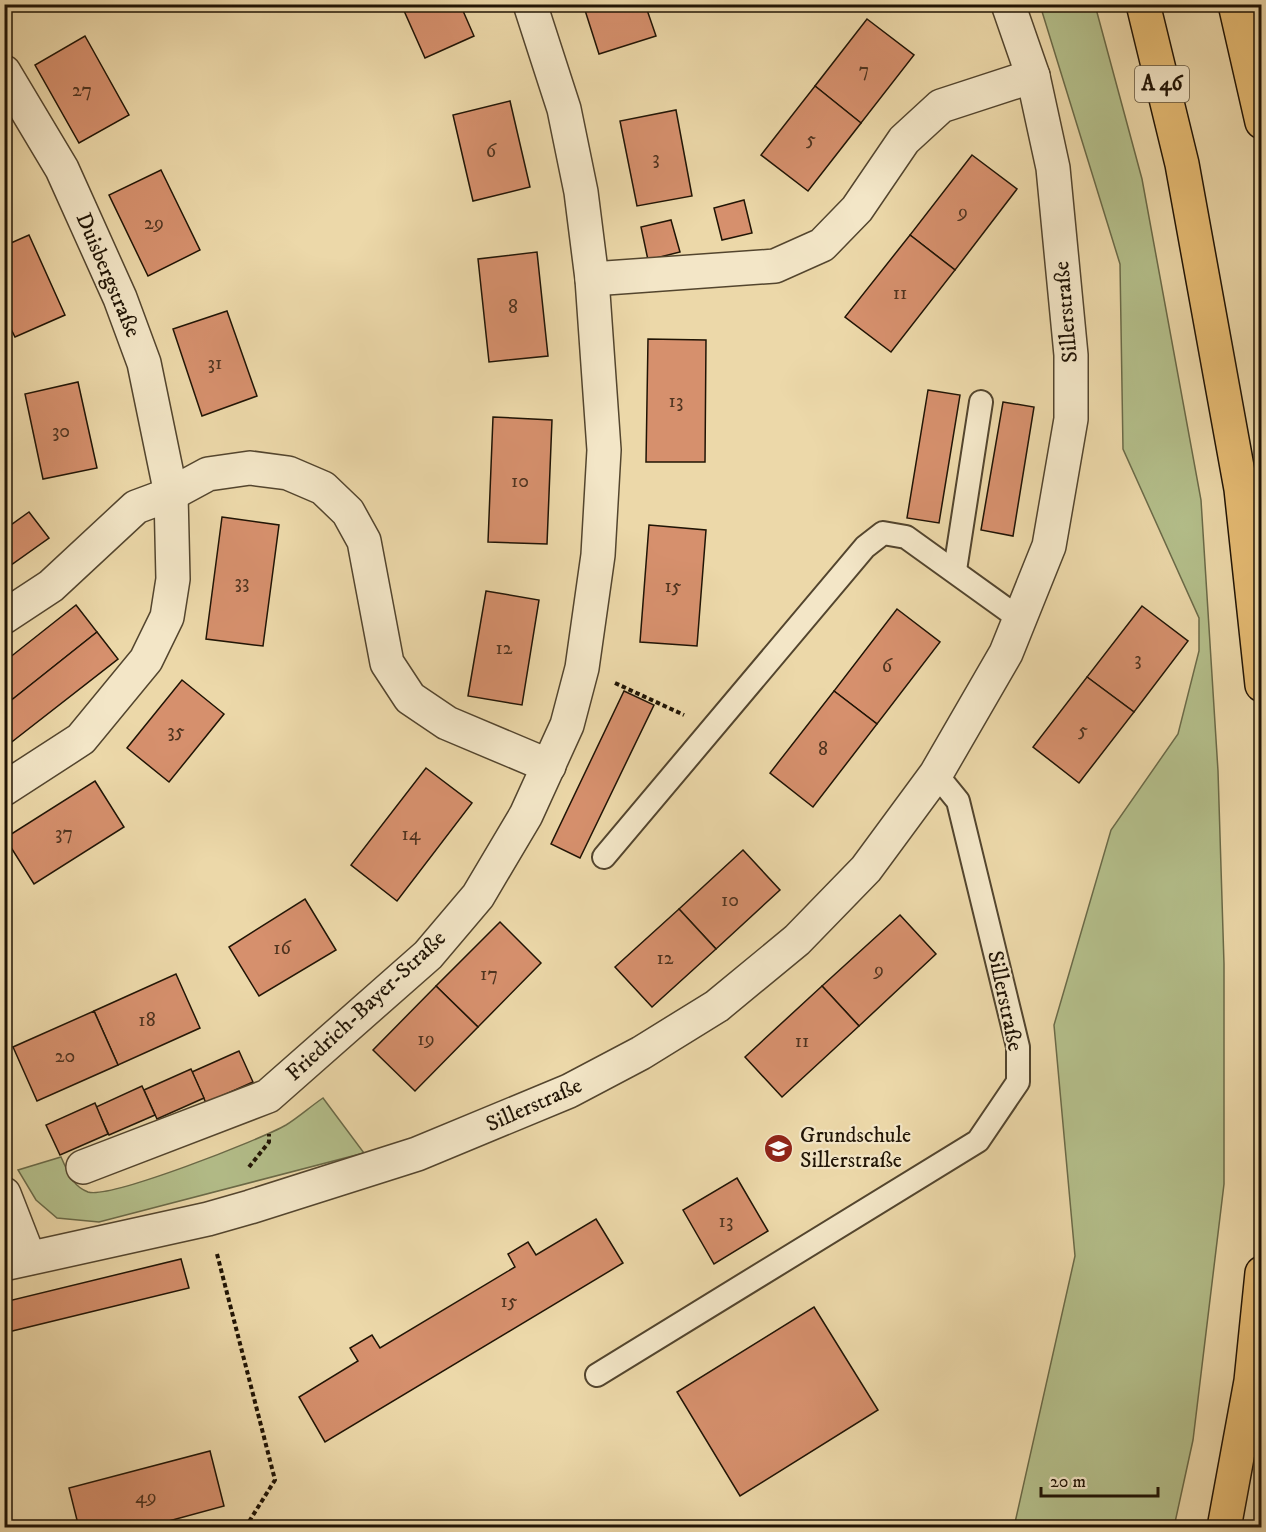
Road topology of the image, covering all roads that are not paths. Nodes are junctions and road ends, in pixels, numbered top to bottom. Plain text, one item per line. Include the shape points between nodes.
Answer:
1 (530, 4) edge
2 (1008, 4) edge
3 (1143, 4) edge
4 (1235, 4) edge
5 (4, 72) edge
6 (1033, 76) junction
7 (1262, 122) edge
8 (592, 279) junction
9 (981, 402) dead end
10 (171, 494) junction
11 (955, 570) junction
12 (4, 617) edge
13 (1020, 619) junction
14 (1262, 685) edge
15 (549, 766) junction
16 (936, 774) junction
17 (4, 789) edge
18 (604, 857) dead end
19 (83, 1167) dead end
20 (4, 1194) edge
21 (17, 1261) edge
22 (1262, 1274) edge
23 (597, 1375) dead end
24 (1224, 1527) edge

1 - 8 street, Friedrich-Bayer-Straße via 564,109 581,192
2 - 6 street, Sillerstraße
3 - 14 highway, A 46 via 1182,164 1239,477
4 - 7 highway
5 - 10 street, Duisbergstraße via 62,169 120,298 144,363
6 - 8 street via 941,106 904,140 856,209 822,245 775,266
6 - 13 street, Sillerstraße via 1053,168 1071,356 1071,419 1049,546
8 - 15 street, Friedrich-Bayer-Straße via 604,450 598,555 582,668 567,725
9 - 11 lane
10 - 12 street via 136,507 51,586
10 - 15 street via 208,474 250,468 288,473 323,488 348,512 364,541 387,663 410,698 447,723
10 - 17 street, Duisbergstraße via 173,579 167,617 146,660 81,738
11 - 13 lane
11 - 18 lane via 906,537 883,533 865,547
13 - 16 street, Sillerstraße via 1006,653
15 - 19 street, Friedrich-Bayer-Straße via 526,815 478,896 435,946 268,1096
16 - 21 street, Sillerstraße via 866,868 797,940 717,1006 641,1053 569,1091 417,1154 208,1219
16 - 23 lane, Sillerstraße via 958,801 1018,1047 1018,1082 978,1141
20 - 21 street, Sillerstraße
22 - 24 highway via 1251,1381

